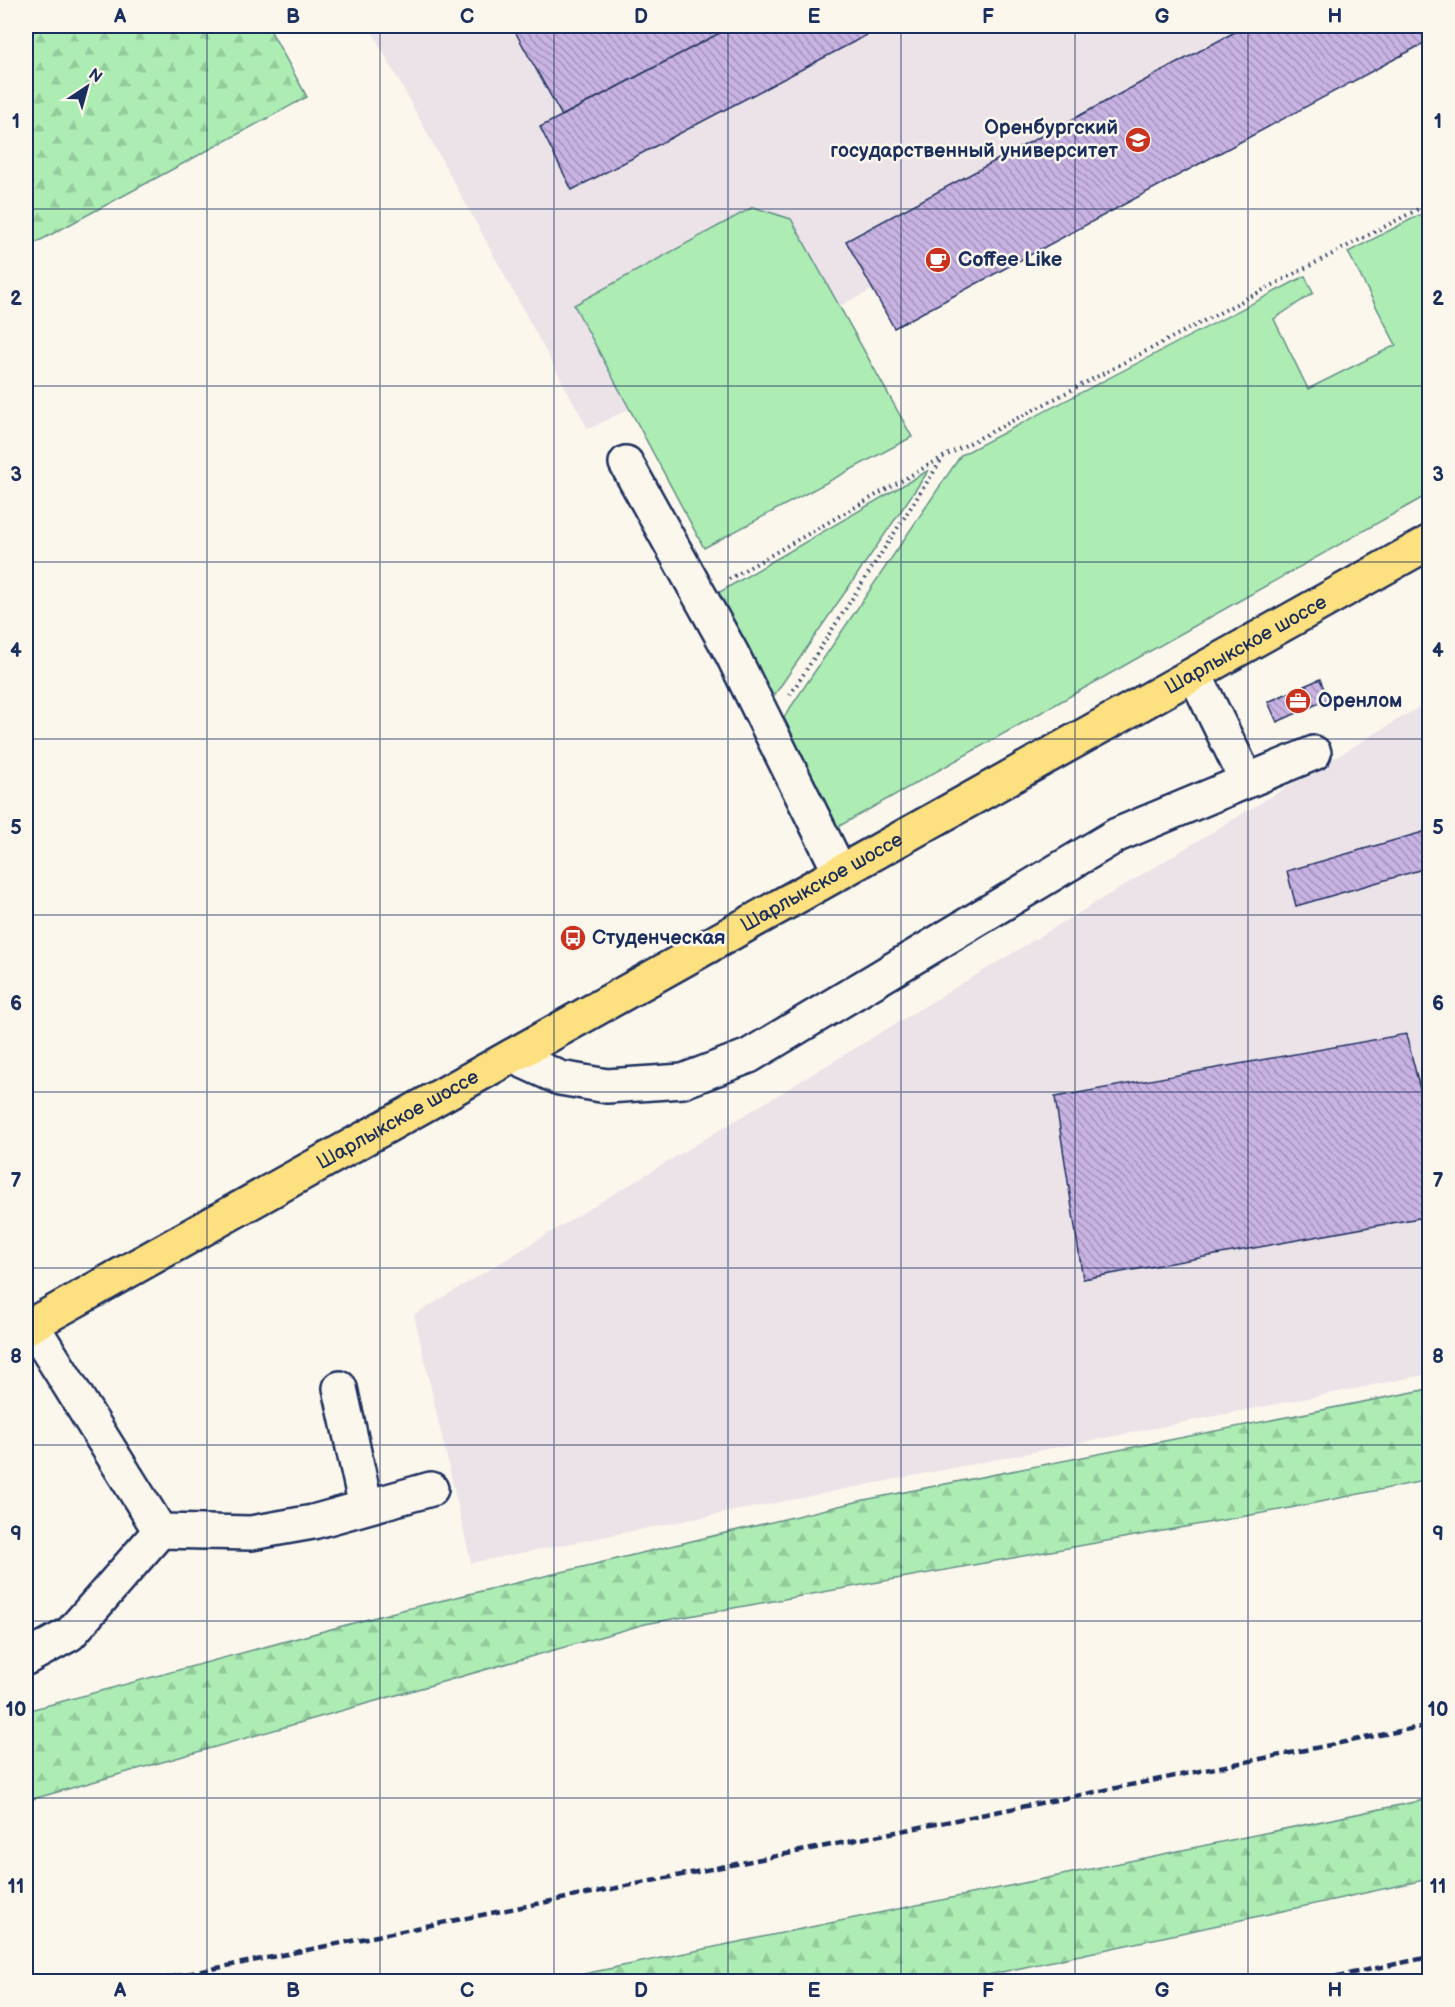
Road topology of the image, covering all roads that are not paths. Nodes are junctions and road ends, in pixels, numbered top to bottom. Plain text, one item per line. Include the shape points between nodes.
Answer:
1 (626, 463) dead end
2 (1430, 543) edge
3 (1195, 675) junction
4 (1314, 753) dead end
5 (1247, 782) junction
6 (840, 872) junction
7 (512, 1056) junction
8 (29, 1327) edge
9 (340, 1388) dead end
10 (431, 1489) dead end
11 (366, 1507) junction
12 (160, 1531) junction
13 (26, 1658) edge

1 - 6 lane via 769,728
2 - 3 main road, Шарлыкское шоссе
3 - 5 lane
3 - 6 main road, Шарлыкское шоссе
4 - 5 lane
5 - 7 lane via 1117,835 749,1056 683,1082 607,1086 560,1078
6 - 7 main road, Шарлыкское шоссе
7 - 8 main road, Шарлыкское шоссе
8 - 12 lane
9 - 11 lane
10 - 11 lane
11 - 12 lane via 251,1533
12 - 13 lane via 70,1634

